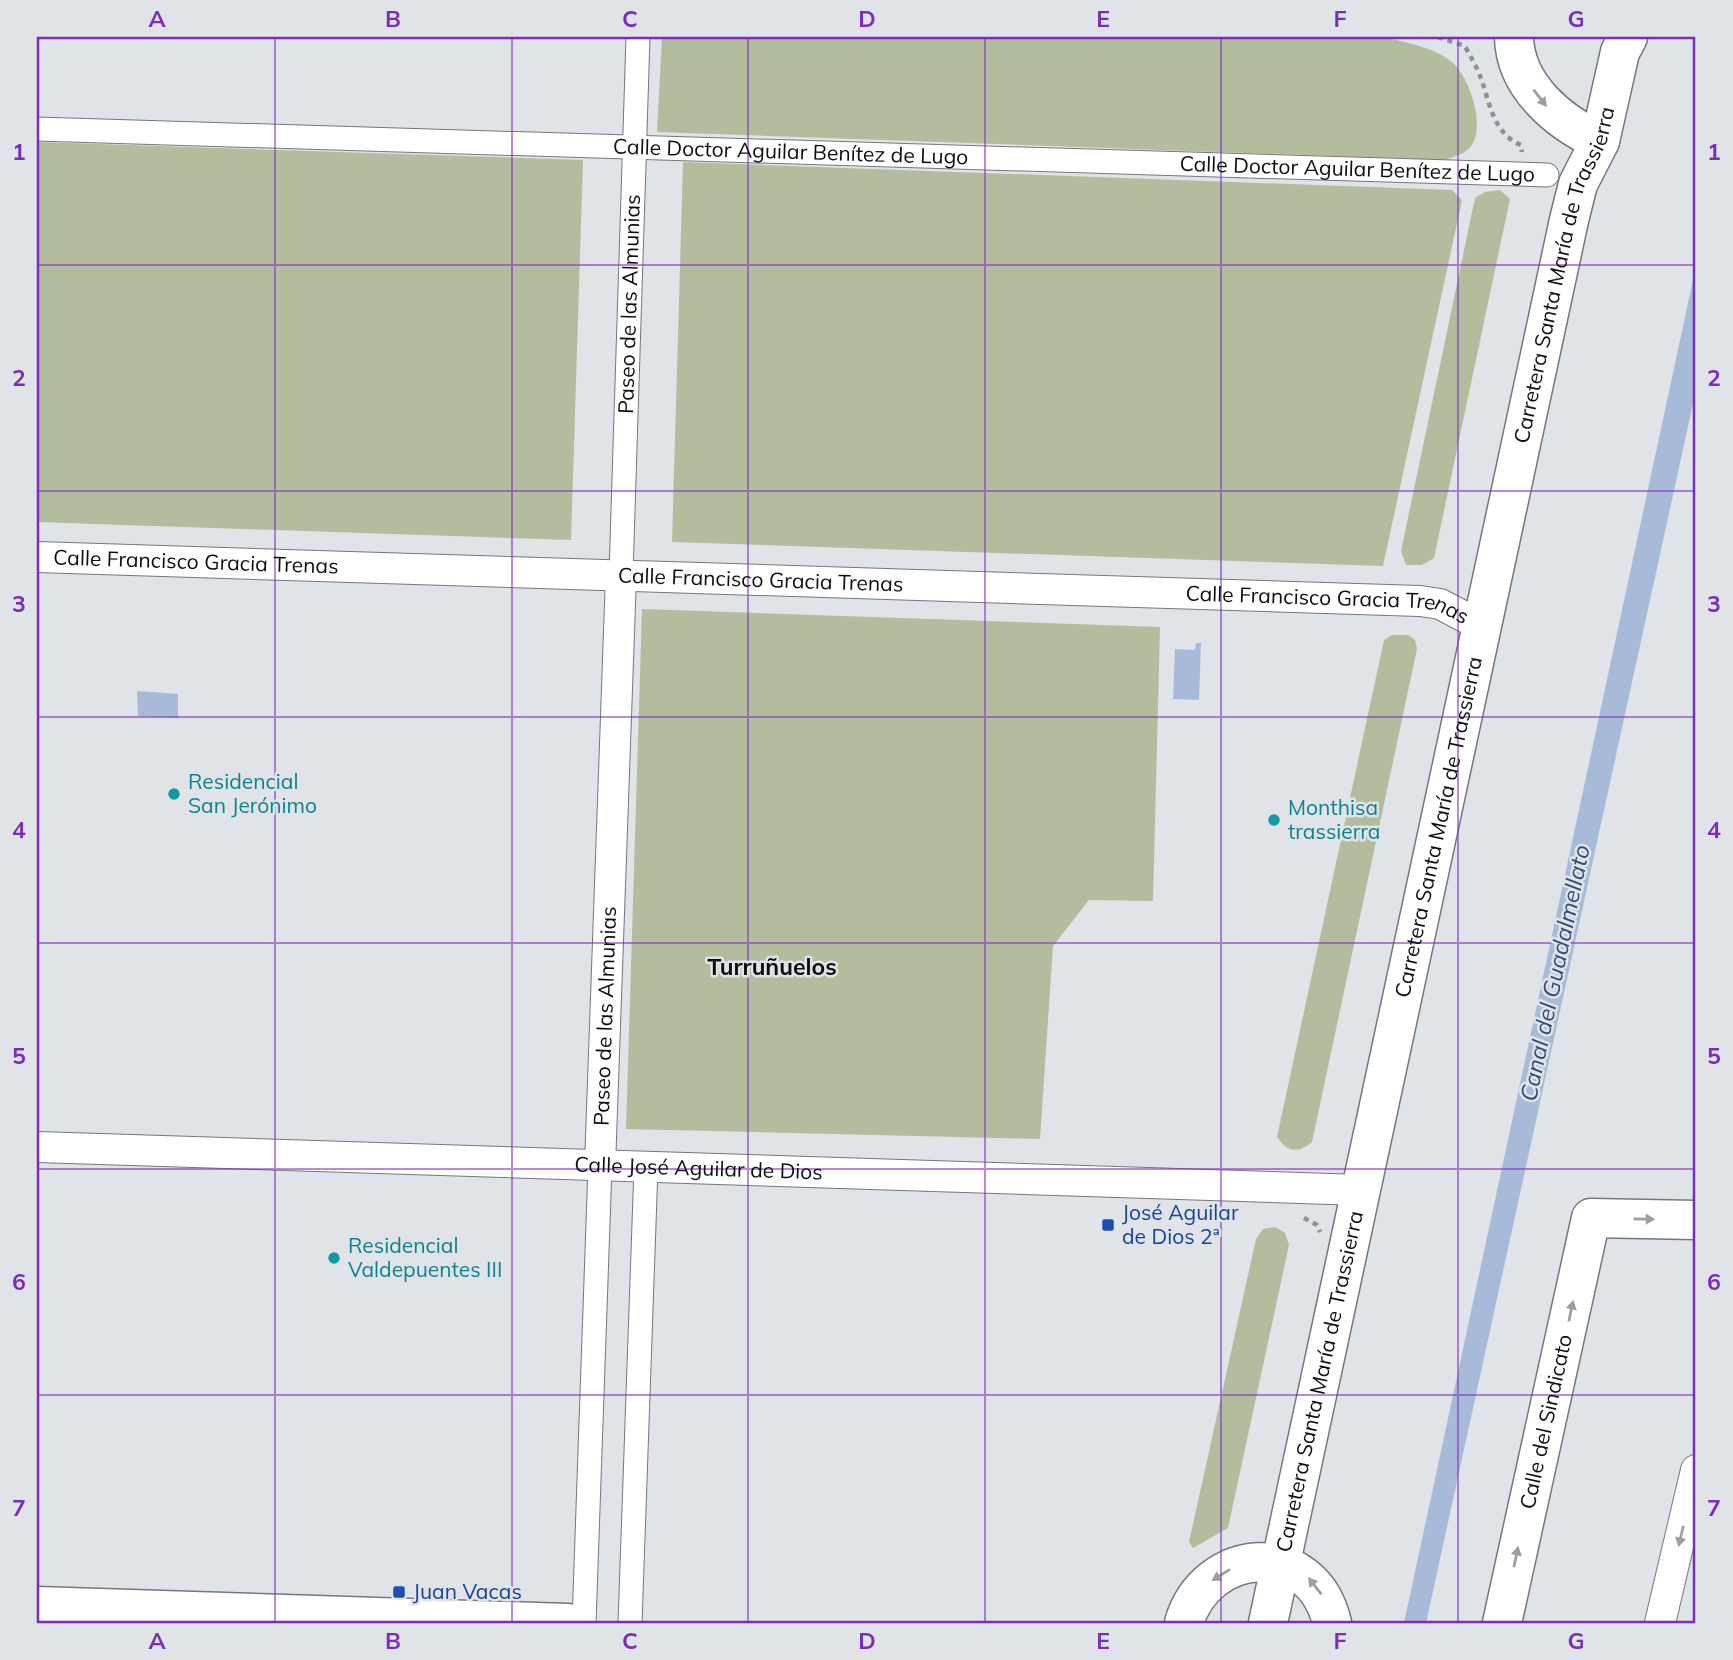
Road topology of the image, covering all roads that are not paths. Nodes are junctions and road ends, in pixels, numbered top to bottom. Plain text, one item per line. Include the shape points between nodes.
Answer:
1 (638, 37) edge
2 (1514, 37) edge
3 (1622, 42) edge
4 (37, 129) edge
5 (1600, 141) junction
6 (634, 147) junction
7 (1536, 174) road end
8 (37, 557) edge
9 (621, 575) junction
10 (1482, 626) junction
11 (37, 1147) edge
12 (600, 1166) junction
13 (646, 1167) junction
14 (1361, 1190) junction
15 (1696, 1220) edge
16 (1696, 1470) edge
17 (1281, 1564) junction
18 (37, 1606) edge
19 (568, 1623) edge
20 (584, 1623) edge
21 (630, 1623) edge
22 (1184, 1623) edge
23 (1268, 1623) edge
24 (1332, 1623) edge
25 (1502, 1623) edge
26 (1660, 1623) edge

1 - 6 street, Paseo de las Almunias
2 -> 5 street via 1523,76 1548,108 1574,129
3 - 5 street, Carretera Santa María de Trassierra
4 - 6 street, Calle Doctor Aguilar Benítez de Lugo
5 - 10 street, Carretera Santa María de Trassierra via 1578,184
6 - 7 street, Calle Doctor Aguilar Benítez de Lugo
6 - 9 street, Paseo de las Almunias
8 - 9 street, Calle Francisco Gracia Trenas
9 - 10 street, Calle Francisco Gracia Trenas via 1420,601 1440,604
9 - 12 street, Paseo de las Almunias
10 - 14 street, Carretera Santa María de Trassierra
11 - 12 street, Calle José Aguilar de Dios
12 - 13 street, Calle José Aguilar de Dios
12 - 20 street, Paseo de las Almunias
13 - 14 street, Calle José Aguilar de Dios
13 - 21 street
14 - 17 street, Carretera Santa María de Trassierra
25 -> 15 street, Calle del Sindicato via 1591,1219
16 -> 26 street
17 -> 22 street via 1249,1564 1222,1574 1201,1592
17 - 23 street, Carretera Santa María de Trassierra
24 -> 17 street via 1316,1584 1299,1570
18 - 19 street

